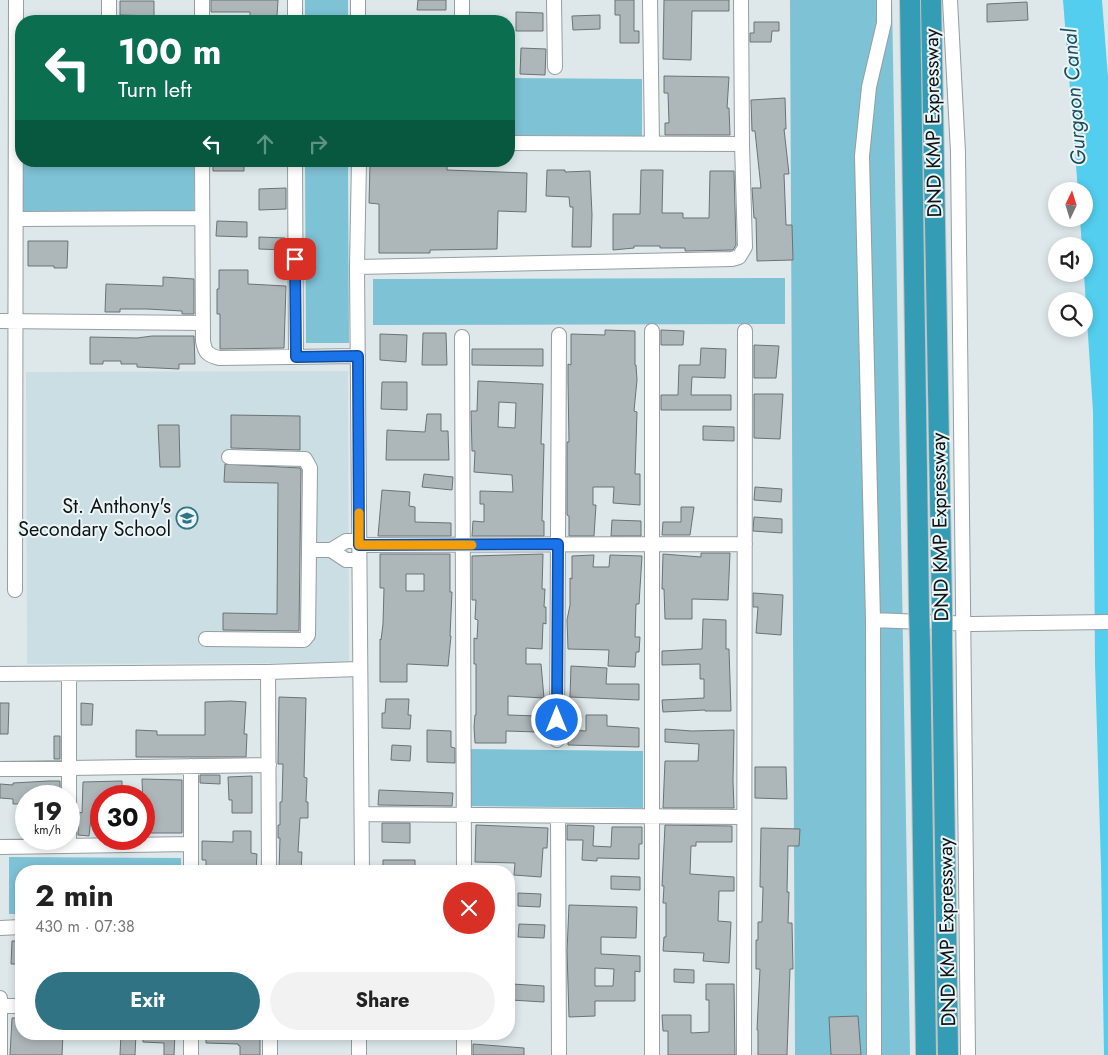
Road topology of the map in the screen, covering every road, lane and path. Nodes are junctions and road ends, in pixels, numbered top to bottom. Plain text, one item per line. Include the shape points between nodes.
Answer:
1 (16, 0) edge
2 (109, 0) edge
3 (202, 0) edge
4 (295, 0) edge
5 (358, 0) edge
6 (462, 0) edge
7 (554, 0) edge
8 (650, 0) edge
9 (741, 0) edge
10 (884, 0) edge
11 (910, 0) edge
12 (931, 0) edge
13 (950, 0) edge
14 (16, 15) edge
15 (109, 15) edge
16 (202, 15) edge
17 (295, 15) edge
18 (358, 15) edge
19 (462, 15) edge
20 (555, 67) dead end
21 (515, 143) edge
22 (652, 143) junction
23 (742, 144) junction
24 (17, 167) edge
25 (202, 167) edge
26 (295, 167) edge
27 (359, 167) edge
28 (201, 218) junction
29 (17, 219) junction
30 (357, 266) junction
31 (0, 321) edge
32 (15, 321) junction
33 (203, 323) junction
34 (652, 331) dead end
35 (744, 331) dead end
36 (559, 334) dead end
37 (462, 337) dead end
38 (358, 356) junction
39 (296, 357) junction
40 (229, 457) dead end
41 (359, 543) junction
42 (558, 544) junction
43 (652, 544) junction
44 (744, 544) junction
45 (463, 545) junction
46 (309, 550) junction
47 (331, 550) junction
48 (359, 560) junction
49 (15, 590) dead end
50 (873, 620) junction
51 (1108, 622) edge
52 (969, 624) junction
53 (206, 639) dead end
54 (359, 669) junction
55 (268, 672) junction
56 (0, 674) edge
57 (69, 674) junction
58 (557, 740) dead end
59 (269, 765) junction
60 (191, 766) junction
61 (69, 768) junction
62 (0, 769) edge
63 (69, 785) edge
64 (362, 814) junction
65 (464, 815) junction
66 (558, 816) junction
67 (652, 816) junction
68 (744, 817) junction
69 (191, 844) junction
70 (80, 846) edge
71 (0, 847) edge
72 (15, 847) edge
73 (191, 865) edge
74 (269, 865) edge
75 (362, 865) edge
76 (464, 865) edge
77 (0, 928) edge
78 (15, 928) edge
79 (0, 998) edge
80 (0, 1006) edge
81 (15, 1006) edge
82 (191, 1040) edge
83 (270, 1040) edge
84 (359, 1040) edge
85 (464, 1040) edge
86 (0, 1055) edge
87 (191, 1055) edge
88 (270, 1055) edge
89 (359, 1055) edge
90 (464, 1055) edge
91 (559, 1055) edge
92 (652, 1055) edge
93 (744, 1055) edge
94 (874, 1055) edge
95 (926, 1055) edge
96 (948, 1055) edge
97 (968, 1055) edge

1 - 14 street
2 - 15 street
3 - 16 street
4 - 17 street
5 - 18 street
6 - 19 street
7 - 20 street
8 - 22 street
9 - 23 street
10 - 50 street via 884,23 869,87 862,156
11 - 95 highway, DND KMP Expressway, bridge
12 - 96 highway, DND KMP Expressway, bridge
13 - 52 street via 958,152
21 - 22 street
22 - 23 street
23 - 30 street via 745,247 739,257
24 - 29 street
25 - 28 street
26 - 39 street
27 - 30 street
28 - 29 street
28 - 33 street
29 - 32 street
30 - 38 street
31 - 32 street
32 - 33 street
32 - 49 street
33 - 39 street via 204,351 210,356
34 - 43 street
35 - 44 street
36 - 42 street
37 - 45 street
38 - 39 street
38 - 41 street
40 - 46 street via 305,459 310,468
41 - 45 street
41 - 47 street via 346,541
41 - 48 street
42 - 43 street
42 - 45 street
42 - 58 street
43 - 44 street
43 - 67 street
44 - 68 street
45 - 65 street
46 - 47 street
46 - 53 street via 308,635 304,640
47 - 48 street via 346,560
48 - 54 street
50 - 52 street
50 - 94 street
51 - 52 street
52 - 97 street
54 - 55 street
54 - 64 street
55 - 57 street
55 - 59 street
56 - 57 street
57 - 61 street
59 - 60 street
59 - 74 street
60 - 61 street
60 - 69 street
61 - 62 street
61 - 63 street
64 - 65 street
64 - 75 street
65 - 66 street
65 - 76 street
66 - 67 street
66 - 91 street
67 - 68 street
67 - 92 street
68 - 93 street
69 - 70 street
69 - 73 street
71 - 72 street
77 - 78 street
79 - 80 street
80 - 81 street
80 - 86 street
82 - 87 street
83 - 88 street
84 - 89 street
85 - 90 street

